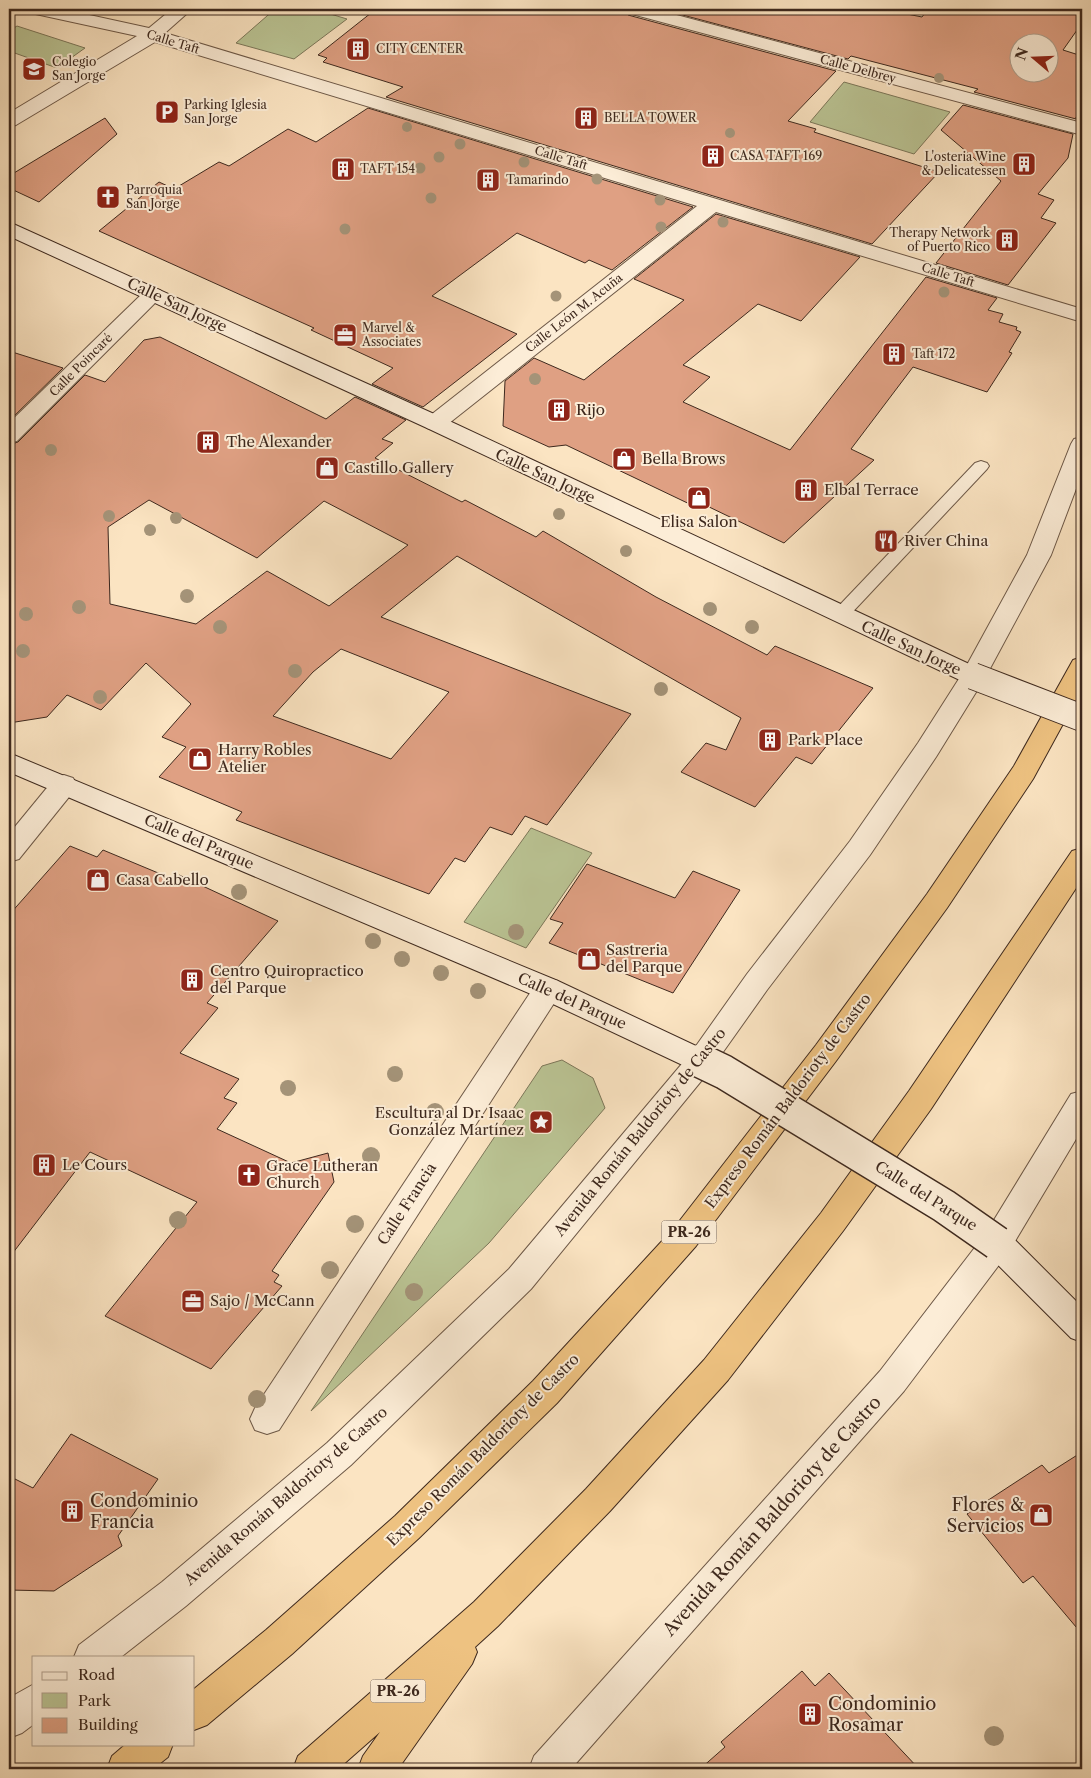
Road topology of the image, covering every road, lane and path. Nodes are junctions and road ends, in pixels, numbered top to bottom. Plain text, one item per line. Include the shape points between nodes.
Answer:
1 (37, 9) edge
2 (184, 9) edge
3 (634, 9) edge
4 (151, 36) junction
5 (9, 121) edge
6 (1082, 129) edge
7 (714, 203) junction
8 (9, 228) edge
9 (153, 294) junction
10 (1082, 316) edge
11 (435, 424) junction
12 (9, 436) edge
13 (1082, 444) edge
14 (981, 466) dead end
15 (840, 615) junction
16 (1082, 666) edge
17 (973, 676) junction
18 (1082, 718) edge
19 (9, 762) edge
20 (64, 785) junction
21 (9, 852) edge
22 (1082, 858) edge
23 (548, 989) junction
24 (701, 1061) junction
25 (1082, 1102) edge
26 (997, 1243) junction
27 (1082, 1328) edge
28 (266, 1419) dead end
29 (486, 1614) junction
30 (93, 1656) edge
31 (32, 1703) edge
32 (195, 1711) edge
33 (9, 1720) edge
34 (153, 1746) edge
35 (125, 1769) edge
36 (311, 1769) edge
37 (376, 1769) edge
38 (546, 1769) edge

1 - 4 street, Calle Taft via 129,28
2 - 4 street
3 - 6 street, Calle Delbrey
4 - 5 street
4 - 7 street, Calle Taft
7 - 10 street, Calle Taft
7 - 11 street, Calle León M. Acuña
8 - 9 street, Calle San Jorge
9 - 11 street, Calle San Jorge
9 - 12 street, Calle Poincaré
11 - 15 street, Calle San Jorge
13 - 17 street, Avenida Román Baldorioty de Castro via 1039,555
14 - 15 lane
15 - 17 street, Calle San Jorge
16 - 32 highway, Expreso Román Baldorioty de Castro / PR-26 via 1024,772 937,901 685,1237 545,1392 414,1520 279,1642
17 - 18 street, Calle San Jorge, bridge
17 - 24 street, Avenida Román Baldorioty de Castro via 860,848
19 - 20 street, Calle del Parque
20 - 21 street
20 - 23 street, Calle del Parque
22 - 29 highway, PR-26 via 920,1100 832,1222 716,1370 598,1500
23 - 24 street, Calle del Parque
23 - 28 street, Calle Francia
24 - 26 street, Calle del Parque, bridge via 944,1206
24 - 30 street, Avenida Román Baldorioty de Castro via 520,1280 339,1454 174,1594
25 - 26 street, Avenida Román Baldorioty de Castro
26 - 27 street, Calle del Parque
26 - 38 street, Avenida Román Baldorioty de Castro via 892,1381
29 - 36 highway, PR-26
29 - 37 highway
31 - 33 street
34 - 35 highway

